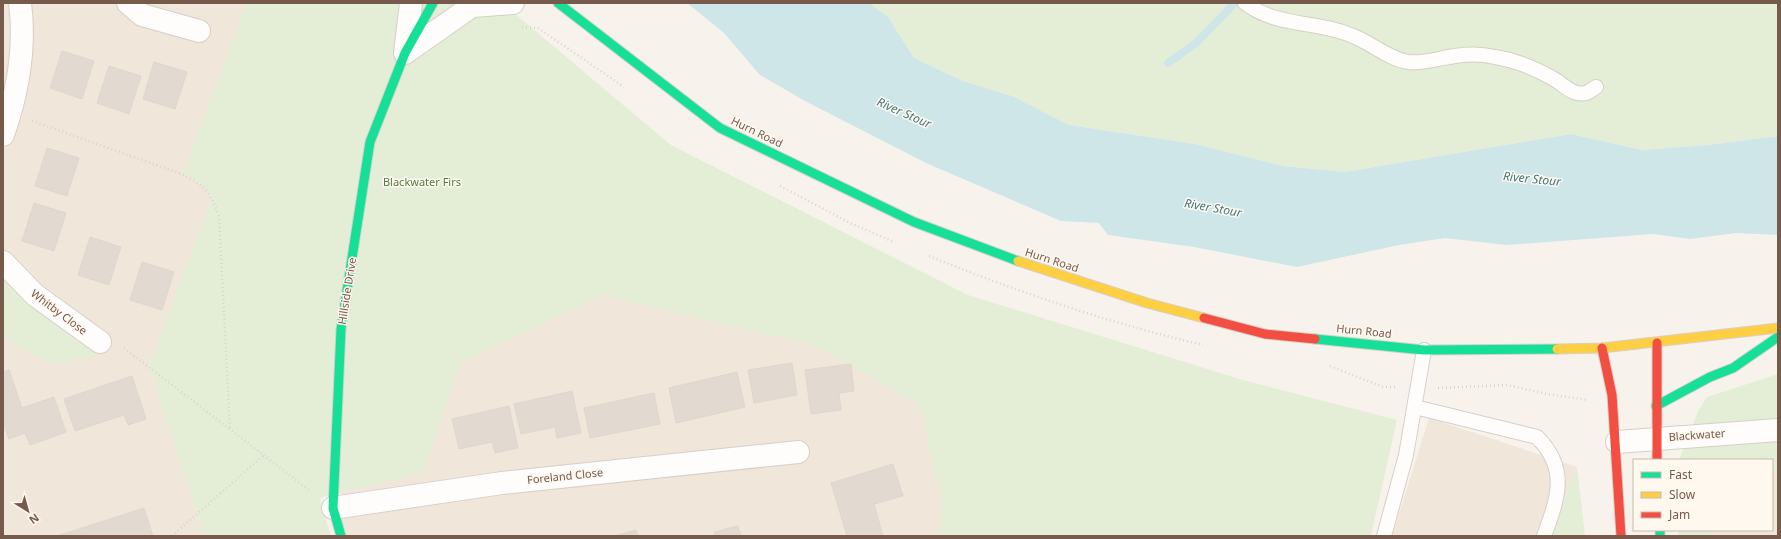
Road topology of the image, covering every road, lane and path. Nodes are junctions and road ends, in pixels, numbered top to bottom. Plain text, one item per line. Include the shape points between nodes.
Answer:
1 (20, 3) edge
2 (128, 3) edge
3 (411, 3) edge
4 (433, 3) edge
5 (513, 3) edge
6 (558, 3) edge
7 (1245, 3) edge
8 (199, 31) dead end
9 (405, 53) junction
10 (1596, 87) dead end
11 (11, 114) junction
12 (3, 135) edge
13 (3, 262) edge
14 (1778, 328) edge
15 (1778, 337) edge
16 (100, 342) joint
17 (1657, 343) junction
18 (1602, 348) junction
19 (1424, 350) junction
20 (1656, 406) junction
21 (1415, 407) junction
22 (230, 429) junction
23 (1778, 430) edge
24 (1657, 438) junction
25 (1616, 442) junction
26 (798, 452) dead end
27 (264, 455) junction
28 (1657, 459) edge
29 (333, 508) junction
30 (172, 536) edge
31 (340, 536) edge
32 (1384, 536) edge
33 (1544, 536) edge
34 (1621, 536) edge

1 - 11 street via 23,43 19,83
2 - 8 street via 142,15
3 - 9 street, Hillside Drive
4 - 9 main road, Hillside Drive
5 - 9 street via 472,6
6 - 19 main road, Hurn Road via 720,128 914,222 1032,266 1147,303 1265,334
7 - 10 lane via 1257,12 1274,19 1331,28 1408,62 1480,55 1521,63 1554,79 1575,93 1585,94
9 - 29 main road, Hillside Drive via 370,142 341,329
11 - 12 street
11 - 22 path via 182,174 200,184 212,197 219,216
13 - 16 street, Whitby Close via 35,295
14 - 17 main road, Hurn Road
15 - 20 main road via 1733,368 1710,377
16 - 22 path via 126,349
17 - 18 main road, Hurn Road
17 - 20 main road
18 - 19 main road, Hurn Road
18 - 25 main road via 1612,395
19 - 21 lane
20 - 24 main road
21 - 32 lane via 1406,455
21 - 33 lane via 1537,437 1555,460 1559,477 1553,512
22 - 27 path
23 - 24 street, Blackwater
24 - 25 street, Blackwater
24 - 28 main road
25 - 34 main road
26 - 29 street, Foreland Close via 502,483
27 - 29 path
27 - 30 path
29 - 31 main road, Hillside Drive

